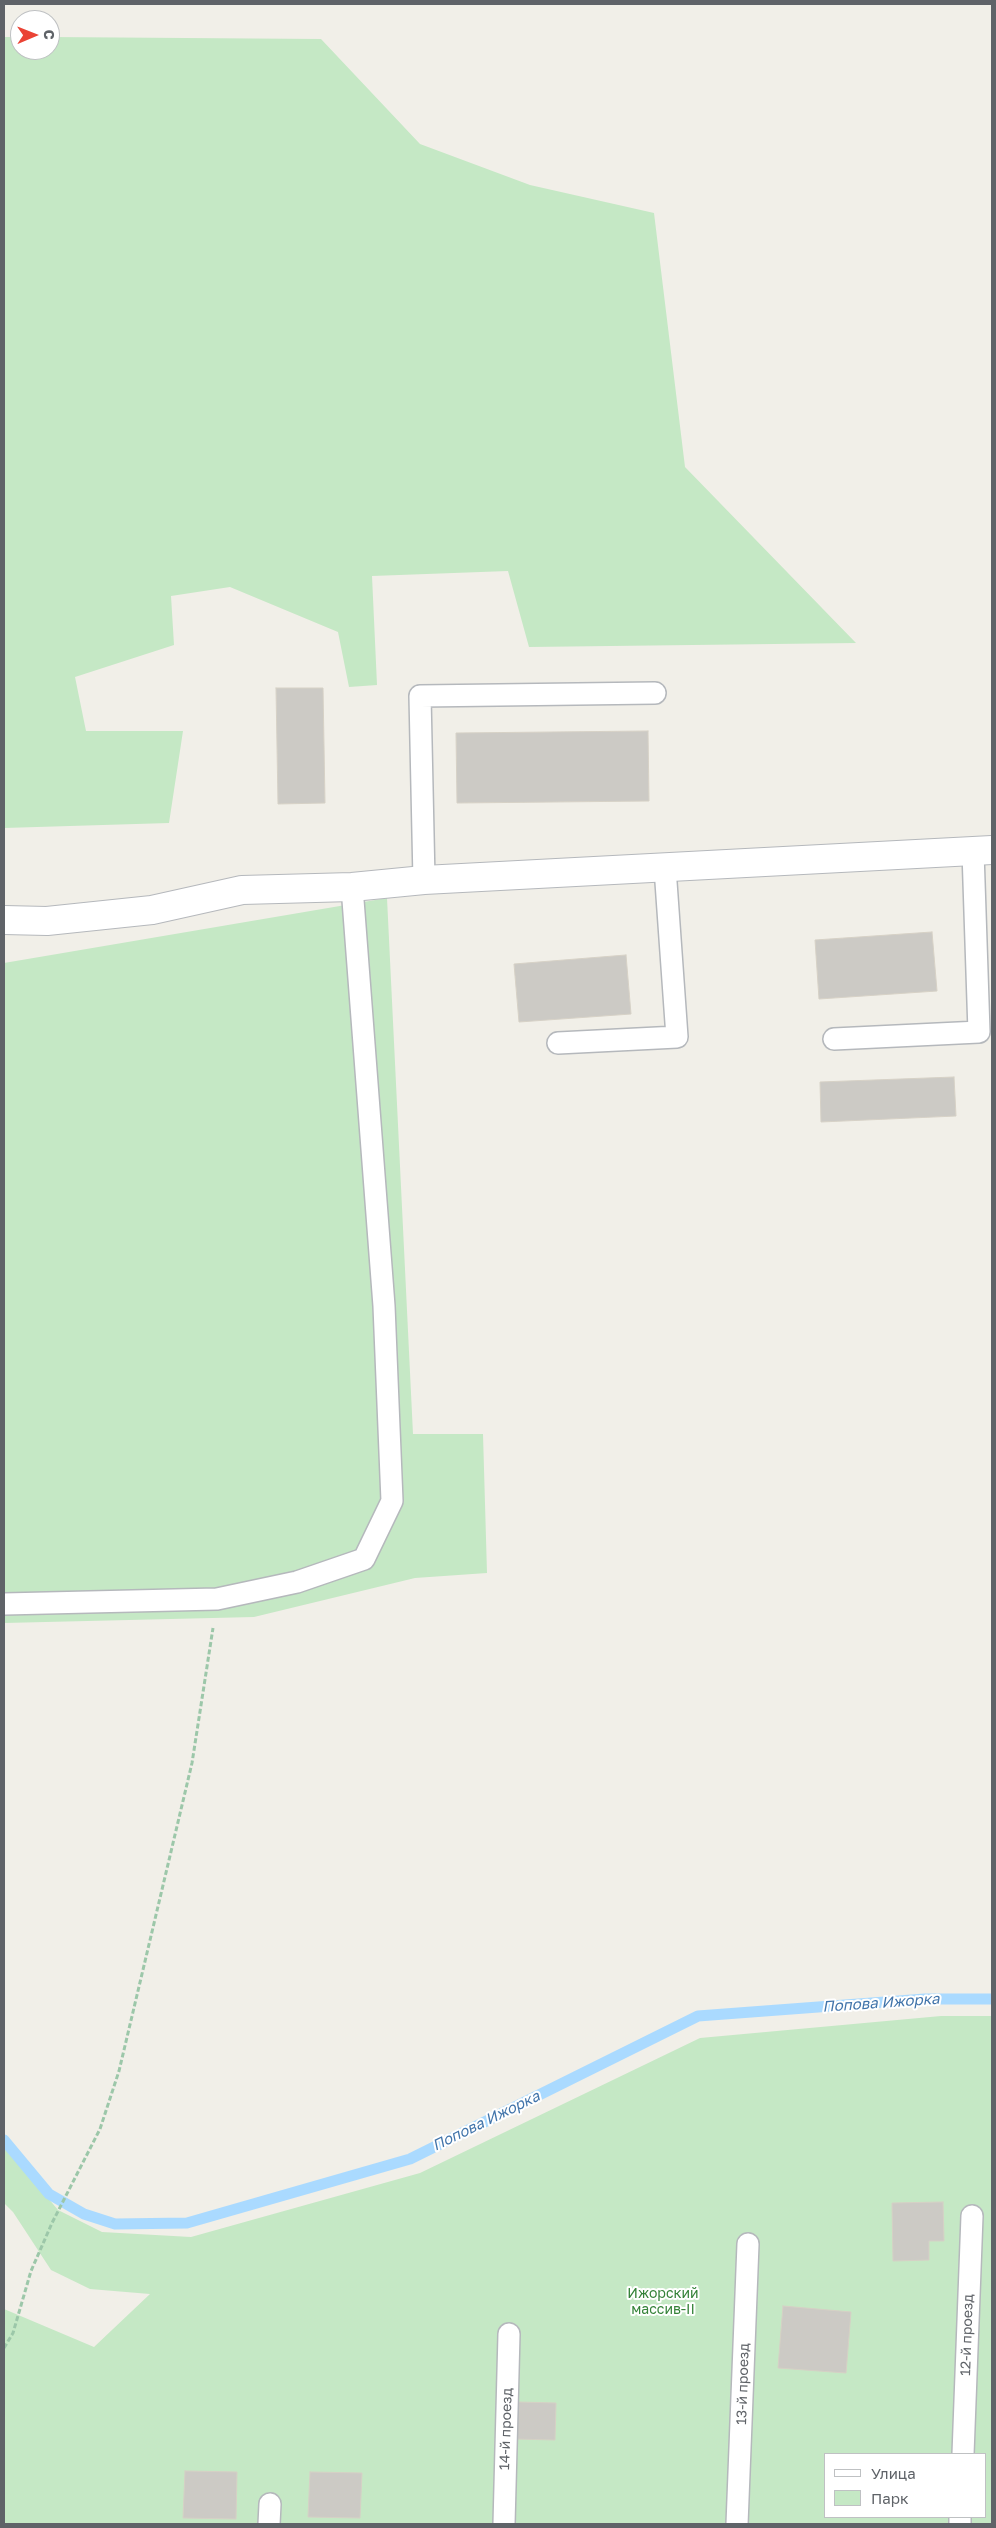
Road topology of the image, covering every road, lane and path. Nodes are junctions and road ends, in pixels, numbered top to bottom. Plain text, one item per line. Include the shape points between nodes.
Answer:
1 (655, 693) dead end
2 (983, 851) edge
3 (665, 868) junction
4 (424, 880) junction
5 (352, 887) junction
6 (4, 920) edge
7 (834, 1039) dead end
8 (558, 1043) dead end
9 (218, 1599) junction
10 (4, 1604) edge
11 (972, 2216) dead end
12 (748, 2244) dead end
13 (509, 2334) dead end
14 (4, 2348) edge
15 (962, 2453) edge
16 (504, 2524) edge
17 (737, 2524) edge

1 - 4 lane via 420,696
2 - 3 street
2 - 7 lane via 979,1032
3 - 4 street
3 - 8 lane via 677,1037
4 - 5 street
5 - 6 street via 242,890 152,910 47,921
5 - 9 lane via 384,1306 392,1502 364,1559 297,1582
9 - 10 lane
9 - 14 path via 192,1763 120,2071 100,2129 31,2271 13,2333
11 - 15 lane, 12-й проезд
12 - 17 lane, 13-й проезд
13 - 16 lane, 14-й проезд

